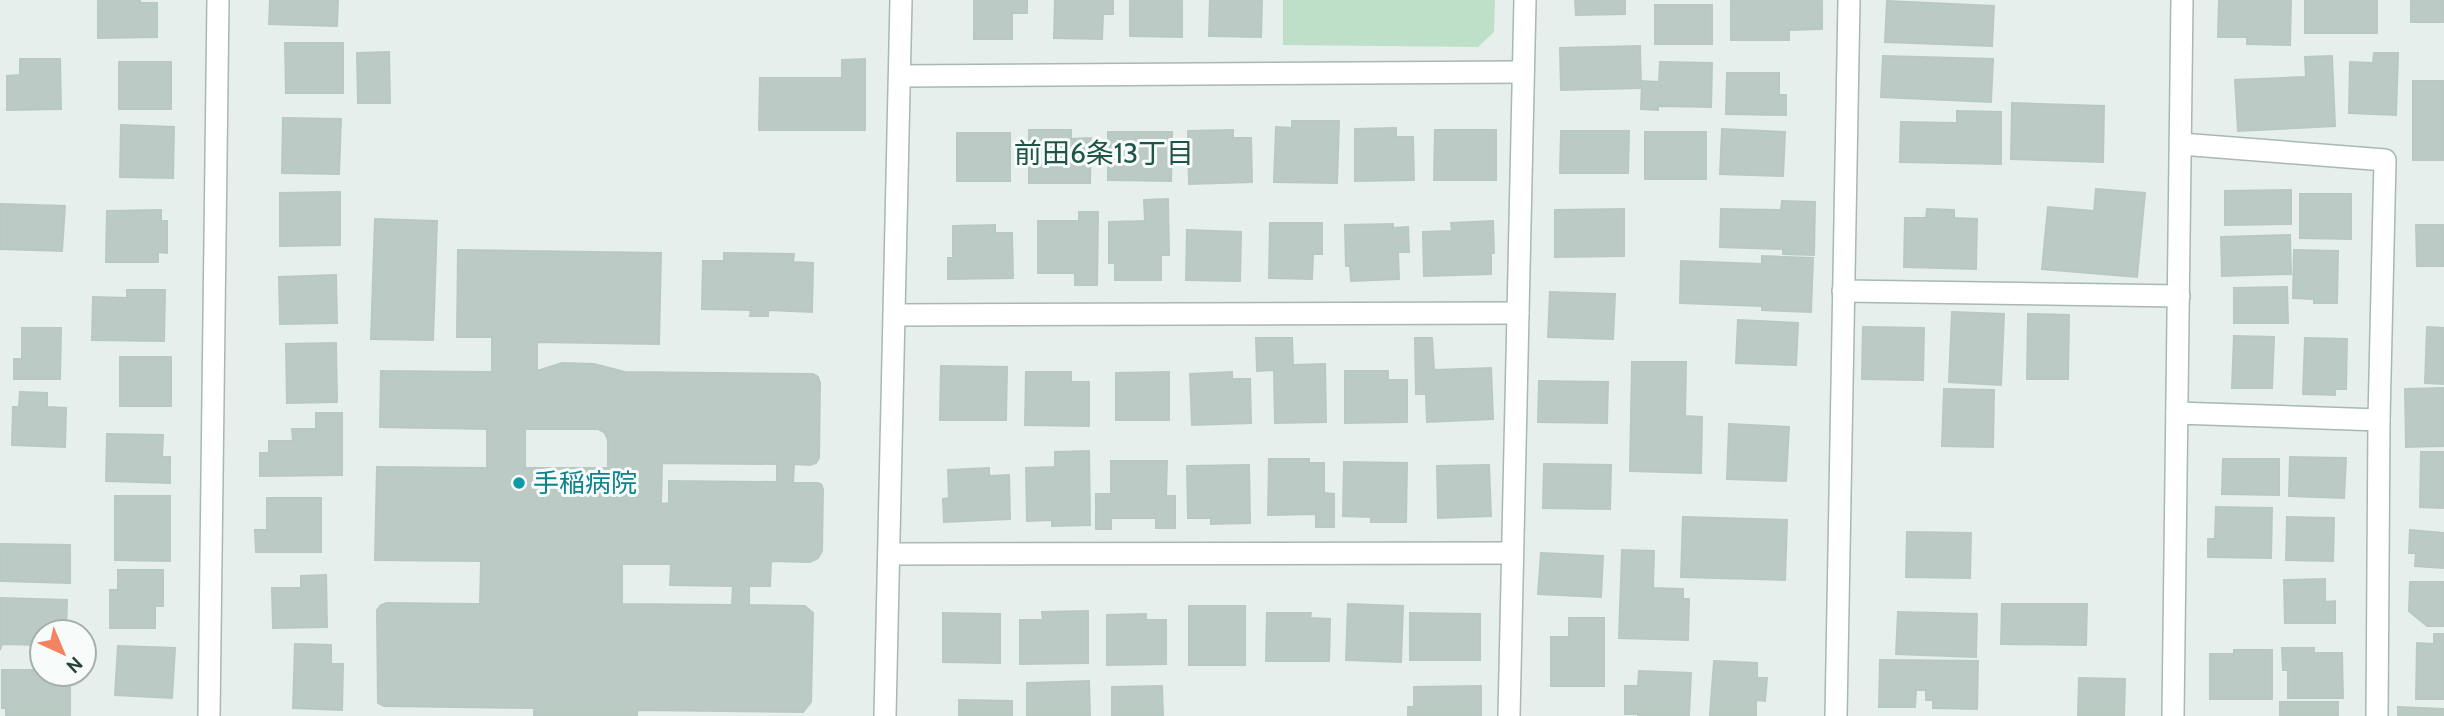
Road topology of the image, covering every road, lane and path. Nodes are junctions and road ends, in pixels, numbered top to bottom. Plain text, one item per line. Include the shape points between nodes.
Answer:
1 (218, 0) edge
2 (901, 0) edge
3 (1525, 0) edge
4 (1849, 0) edge
5 (2182, 0) edge
6 (1523, 72) junction
7 (900, 76) junction
8 (2180, 145) junction
9 (1843, 291) junction
10 (2179, 296) junction
11 (1518, 313) junction
12 (895, 315) junction
13 (2177, 413) junction
14 (2379, 420) junction
15 (1512, 553) junction
16 (889, 554) junction
17 (209, 716) edge
18 (885, 716) edge
19 (1509, 716) edge
20 (1836, 716) edge
21 (2174, 716) edge
22 (2377, 716) edge

1 - 17 street
2 - 7 street
3 - 6 street
4 - 9 street
5 - 8 street
6 - 7 street
6 - 11 street
7 - 12 street
8 - 10 street
8 - 14 street via 2385,160
9 - 10 street
9 - 20 street
10 - 13 street
11 - 12 street
11 - 15 street
12 - 16 street
13 - 14 street
13 - 21 street
14 - 22 street
15 - 16 street
15 - 19 street
16 - 18 street

